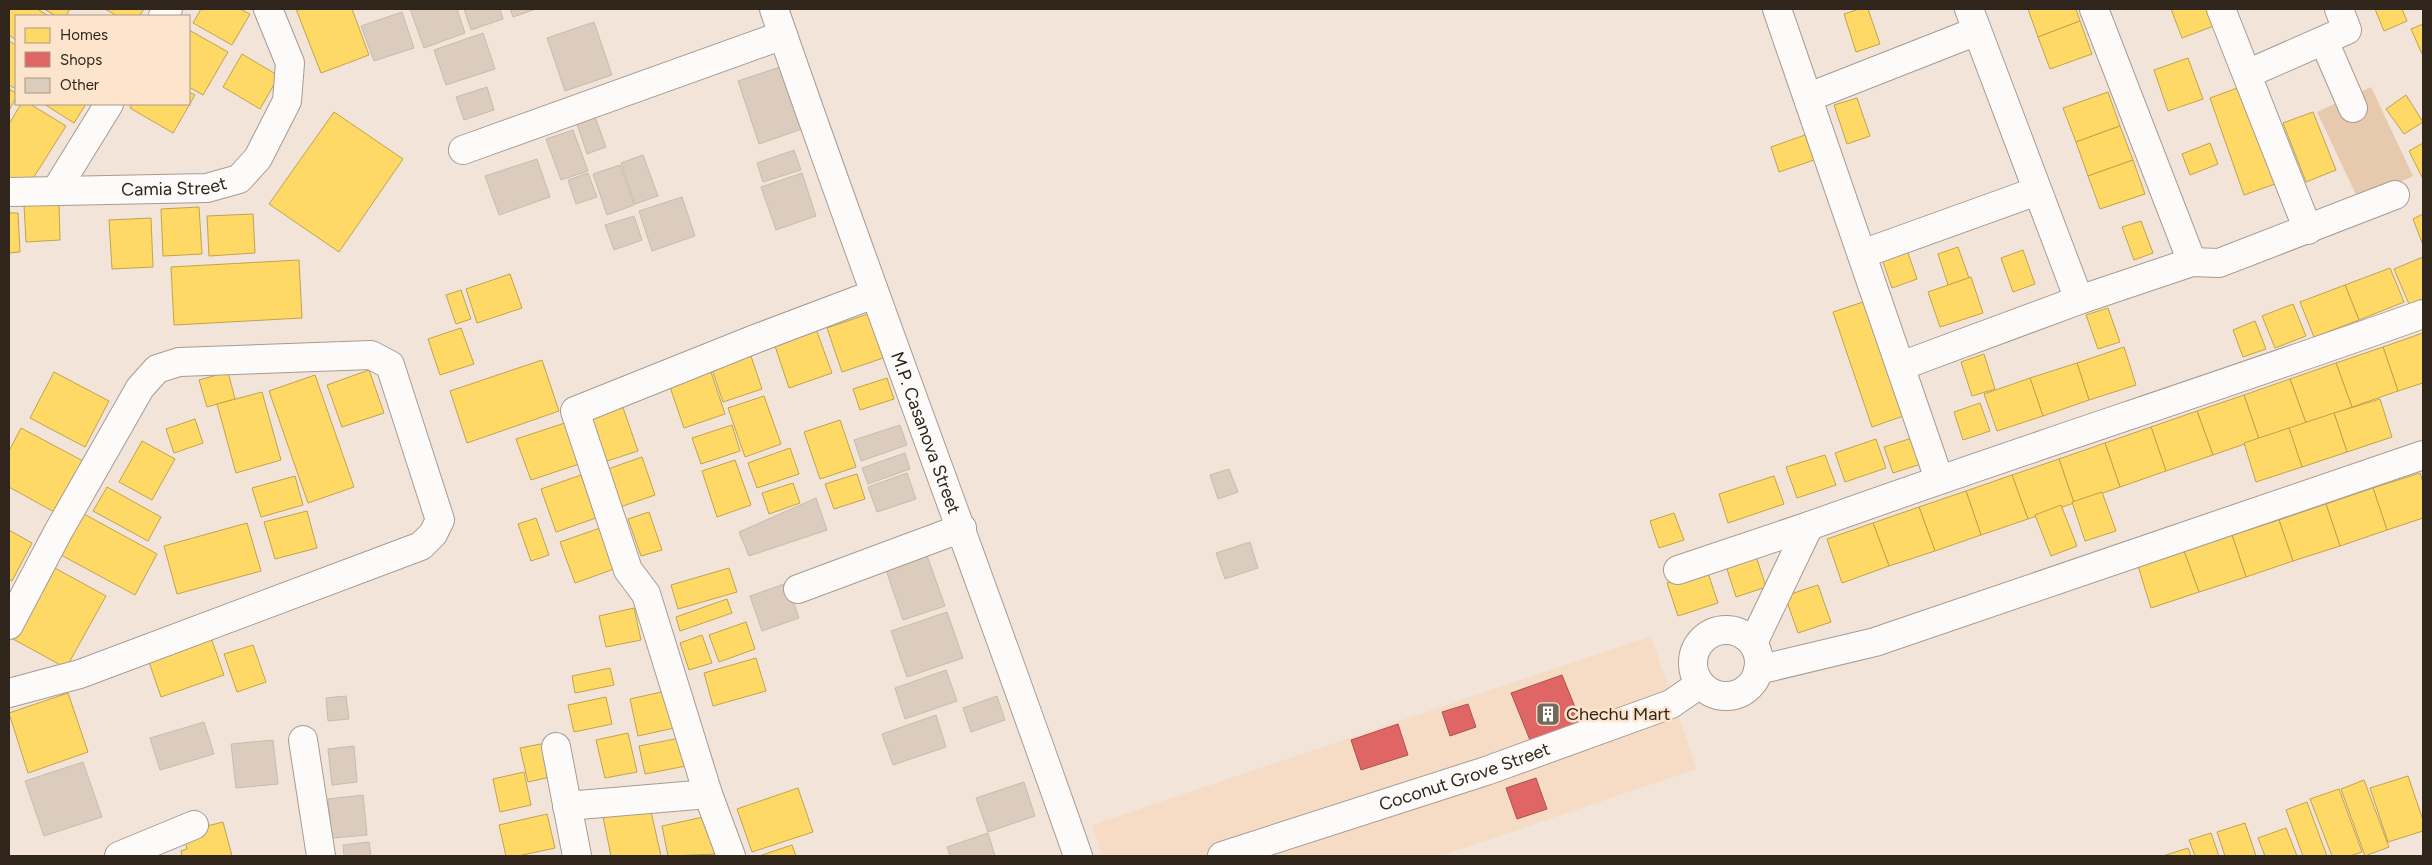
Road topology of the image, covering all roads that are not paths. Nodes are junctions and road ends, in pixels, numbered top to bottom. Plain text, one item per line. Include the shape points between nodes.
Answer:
1 (268, 9) edge
2 (774, 9) edge
3 (1777, 9) edge
4 (2094, 9) edge
5 (2221, 9) edge
6 (2339, 9) edge
7 (1973, 20) edge
8 (783, 35) junction
9 (2324, 41) junction
10 (2247, 74) junction
11 (1809, 97) junction
12 (108, 105) edge
13 (2353, 108) dead end
14 (463, 150) dead end
15 (56, 190) junction
16 (2037, 191) junction
17 (9, 192) edge
18 (2395, 195) dead end
19 (2308, 230) junction
20 (1862, 254) junction
21 (2192, 262) junction
22 (874, 294) junction
23 (2079, 300) junction
24 (2423, 314) edge
25 (1901, 366) junction
26 (2423, 455) edge
27 (1939, 479) junction
28 (1809, 526) junction
29 (962, 528) junction
30 (1678, 570) dead end
31 (798, 589) dead end
32 (9, 625) edge
33 (1753, 643) junction
34 (1758, 670) junction
35 (1700, 684) junction
36 (9, 693) edge
37 (303, 740) dead end
38 (556, 747) dead end
39 (708, 794) junction
40 (567, 806) junction
41 (194, 825) dead end
42 (119, 856) edge
43 (321, 856) edge
44 (577, 856) edge
45 (731, 856) edge
46 (1078, 856) edge
47 (1222, 856) edge

1 - 15 street, Camia Street via 290,63 287,102 258,158 239,179 207,188
2 - 8 street, M.P. Casanova Street
3 - 11 street
4 - 21 street
5 - 10 street
6 - 9 street via 2347,30
7 - 11 street
7 - 16 street
8 - 14 street
8 - 22 street, M.P. Casanova Street
9 - 10 street
9 - 13 street
10 - 19 street
11 - 20 street
12 - 15 street
15 - 17 street, Camia Street
16 - 20 street
16 - 23 street
18 - 19 street
19 - 21 street via 2219,262
20 - 25 street
21 - 23 street
22 - 29 street, M.P. Casanova Street
22 - 39 street via 575,411 628,570 646,594
23 - 25 street
24 - 27 street
25 - 27 street
26 - 34 street via 1875,642
27 - 28 street
28 - 30 street
28 - 33 street
29 - 31 street
29 - 46 street, M.P. Casanova Street
32 - 36 street via 140,388 157,369 179,362 370,355 390,365 440,520 434,534 421,546 80,674
33 - 34 street via 1759,661
33 - 35 street via 1741,634 1726,630 1711,633 1700,642 1693,656 1693,671
34 - 35 street via 1754,681 1734,695 1722,696
35 - 47 street, Coconut Grove Street via 1670,704 1495,767
37 - 43 street
38 - 40 street
39 - 40 street
39 - 45 street
40 - 44 street
41 - 42 street

